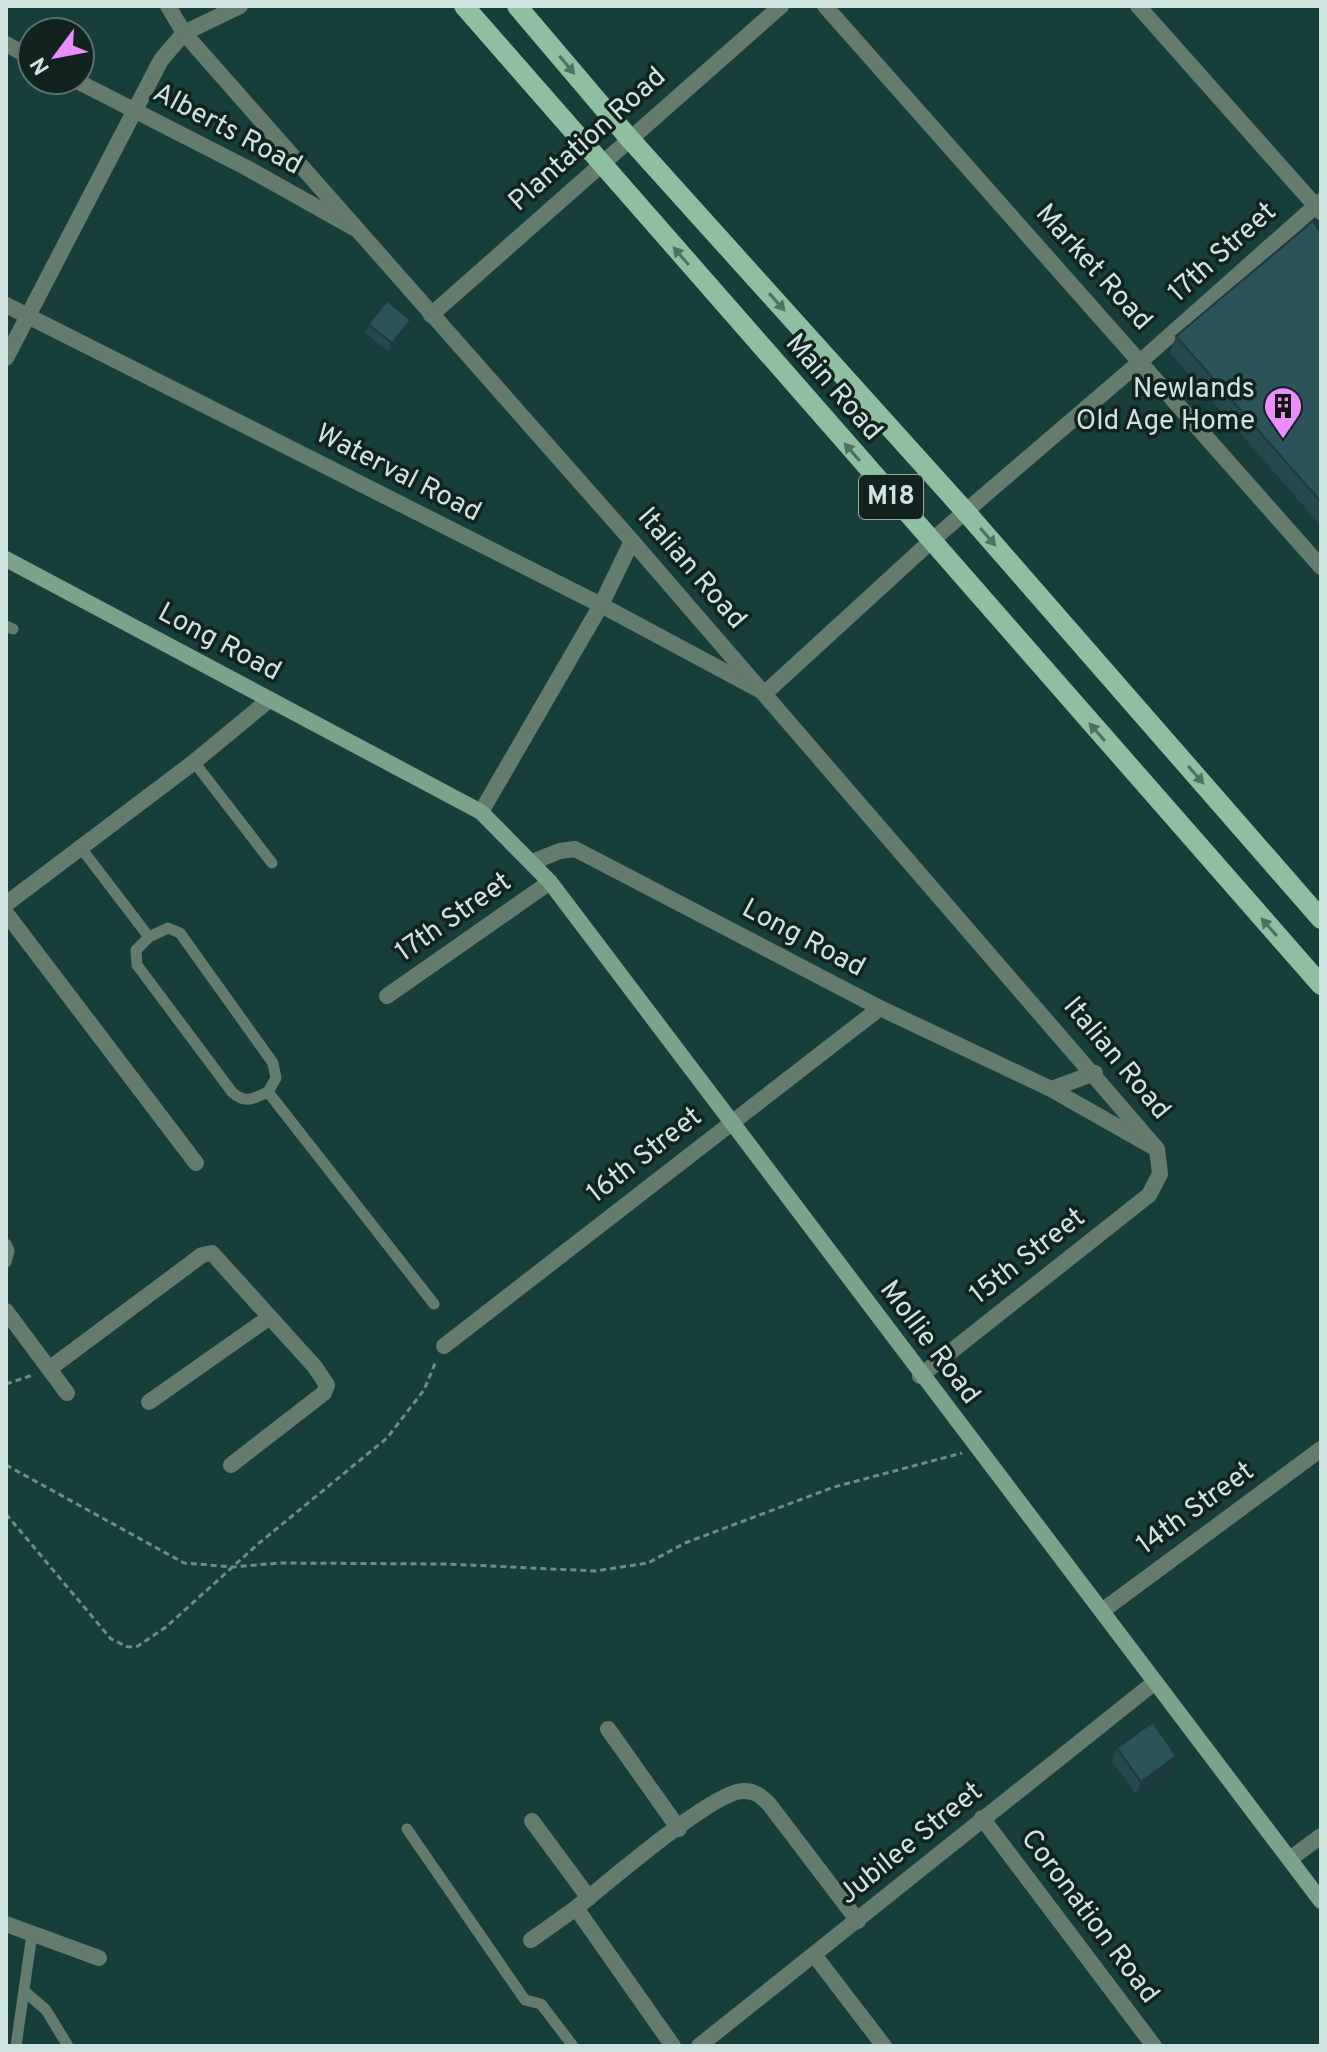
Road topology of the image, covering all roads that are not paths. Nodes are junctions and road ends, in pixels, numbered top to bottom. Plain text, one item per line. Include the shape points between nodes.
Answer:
1 (168, 6) edge
2 (240, 6) edge
3 (464, 6) edge
4 (517, 6) edge
5 (781, 6) edge
6 (825, 6) edge
7 (1138, 6) edge
8 (184, 33) junction
9 (96, 91) edge
10 (134, 110) junction
11 (629, 138) junction
12 (601, 164) junction
13 (1319, 206) edge
14 (354, 228) junction
15 (6, 305) edge
16 (431, 315) junction
17 (28, 316) junction
18 (6, 358) edge
19 (1141, 361) junction
20 (965, 511) junction
21 (632, 541) junction
22 (930, 542) junction
23 (6, 559) edge
24 (1321, 567) edge
25 (601, 605) junction
26 (765, 693) junction
27 (269, 700) junction
28 (194, 762) junction
29 (486, 816) junction
30 (81, 848) junction
31 (532, 862) junction
32 (272, 863) dead end
33 (550, 882) junction
34 (6, 904) edge
35 (6, 913) edge
36 (1321, 919) edge
37 (149, 937) junction
38 (1321, 985) edge
39 (387, 996) dead end
40 (880, 1008) junction
41 (1095, 1073) junction
42 (1051, 1089) junction
43 (268, 1092) junction
44 (730, 1122) junction
45 (1157, 1149) junction
46 (196, 1163) dead end
47 (1160, 1174) joint
48 (6, 1244) edge
49 (6, 1262) edge
50 (434, 1304) dead end
51 (6, 1311) edge
52 (270, 1317) junction
53 (444, 1346) road end
54 (49, 1369) junction
55 (920, 1376) junction
56 (67, 1393) dead end
57 (149, 1402) dead end
58 (1321, 1449) edge
59 (231, 1465) dead end
60 (1102, 1611) junction
61 (1155, 1682) junction
62 (608, 1729) dead end
63 (982, 1818) junction
64 (532, 1821) dead end
65 (407, 1829) dead end
66 (679, 1829) junction
67 (1321, 1836) edge
68 (1290, 1859) junction
69 (1321, 1901) edge
70 (582, 1903) junction
71 (858, 1921) junction
72 (6, 1924) edge
73 (32, 1934) junction
74 (531, 1940) dead end
75 (815, 1956) junction
76 (99, 1958) dead end
77 (24, 1991) junction
78 (16, 2046) edge
79 (68, 2046) edge
80 (573, 2046) edge
81 (673, 2046) edge
82 (699, 2046) edge
83 (884, 2046) edge
84 (1154, 2046) edge

1 - 8 street, Italian Road
2 - 8 street
3 - 12 main road, Main Road / M18
4 -> 11 main road, Main Road / M18
5 - 11 street, Plantation Road
6 - 19 street, Market Road
7 - 13 street
8 - 10 street via 161,60
8 - 14 street, Italian Road
9 - 10 street, Alberts Road
10 - 14 street, Alberts Road
10 - 17 street
11 - 12 street, Plantation Road
11 -> 20 main road, Main Road / M18
12 - 16 street, Plantation Road
22 -> 12 main road, Main Road / M18
13 - 19 street, 17th Street
14 - 16 street, Italian Road
15 - 17 street, Waterval Road
16 - 21 street, Italian Road
17 - 18 street
17 - 25 street, Waterval Road
19 - 20 street, 17th Street
19 - 24 street, Market Road
20 - 22 street, 17th Street
20 -> 36 main road, Main Road / M18
21 - 25 street
21 - 26 street, Italian Road
22 - 26 street, 17th Street
38 -> 22 main road, Main Road / M18
23 - 27 main road, Long Road
25 - 26 street, Waterval Road
25 - 29 street
26 - 41 street, Italian Road
27 - 28 street
27 - 29 main road, Long Road
28 - 30 street
28 - 32 lane
29 - 31 main road, Mollie Road
30 - 34 street
30 - 37 lane
31 - 33 main road, Mollie Road
31 - 40 street, Long Road via 575,849
33 - 39 street, 17th Street
33 - 44 main road, Mollie Road
35 - 46 street
37 - 43 lane via 168,928 180,933 273,1063 276,1078
37 - 43 lane via 136,950 137,965 232,1092 240,1100 250,1100
40 - 42 street, Long Road
40 - 44 street, 16th Street
41 - 42 street
41 - 45 street, Italian Road
42 - 45 street, Long Road
43 - 50 lane
44 - 53 street, 16th Street
44 - 55 main road, Mollie Road
45 - 47 street, Italian Road
47 - 55 street, 15th Street via 1149,1195
48 - 49 lane
51 - 54 street
52 - 54 street via 210,1253
52 - 57 street
52 - 59 street via 324,1377 327,1388
54 - 56 street
55 - 60 main road, Mollie Road
58 - 60 street, 14th Street
60 - 61 main road, Mollie Road
61 - 63 street, Jubilee Street
61 - 68 main road, Mollie Road
62 - 66 street
63 - 71 street, Jubilee Street
63 - 84 street, Coronation Road
64 - 70 street
65 - 80 lane via 525,2000 541,2004
66 - 70 street
66 - 71 street via 731,1794 760,1795
67 - 68 street
68 - 69 main road, Mollie Road
70 - 74 street
70 - 81 street
71 - 75 street, Jubilee Street
72 - 73 street
73 - 76 street
73 - 77 lane
75 - 82 street, Jubilee Street
75 - 83 street
77 - 78 lane
77 - 79 lane via 46,2010

